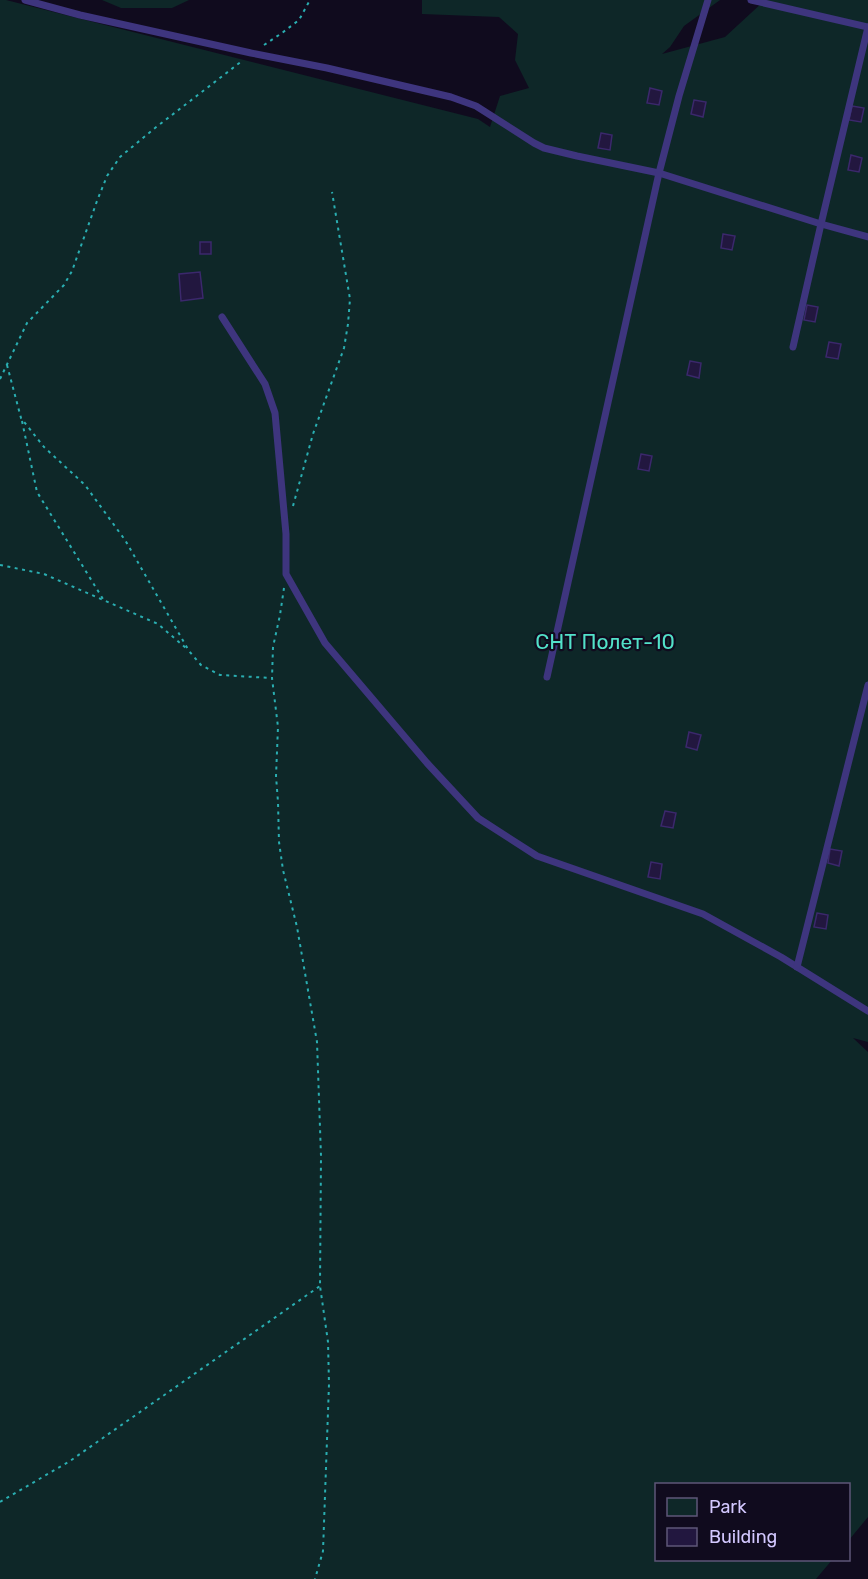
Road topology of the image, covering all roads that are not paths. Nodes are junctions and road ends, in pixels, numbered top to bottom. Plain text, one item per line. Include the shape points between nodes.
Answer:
1 (25, 0) edge
2 (708, 0) edge
3 (751, 0) edge
4 (868, 27) edge
5 (659, 173) junction
6 (821, 224) junction
7 (868, 237) edge
8 (222, 317) dead end
9 (793, 347) dead end
10 (547, 677) dead end
11 (868, 685) edge
12 (797, 967) junction
13 (868, 1011) edge

1 - 5 lane via 452,97 476,106 544,148
2 - 5 lane
3 - 4 lane
4 - 6 lane
5 - 6 lane
5 - 10 lane
6 - 7 lane
6 - 9 lane
8 - 12 lane via 265,384 275,413 286,574 326,643 427,764 478,818 537,856 703,914
11 - 12 lane
12 - 13 lane

